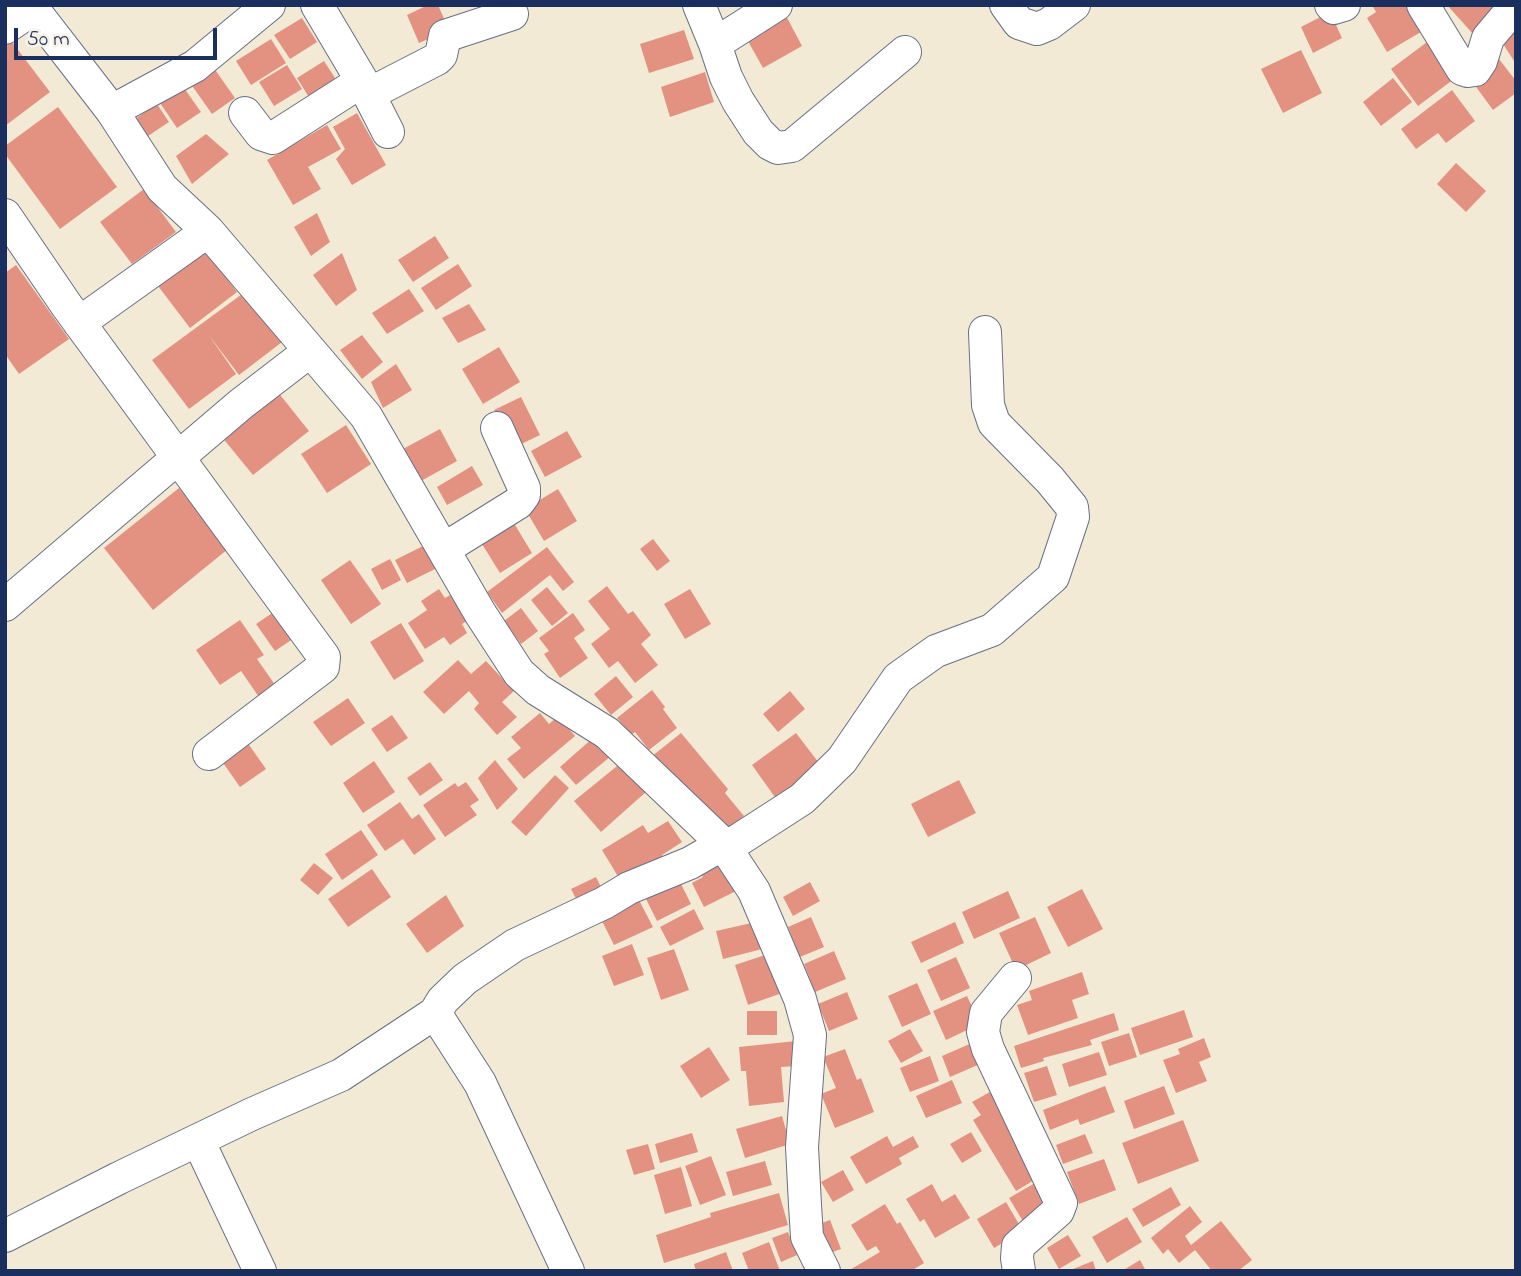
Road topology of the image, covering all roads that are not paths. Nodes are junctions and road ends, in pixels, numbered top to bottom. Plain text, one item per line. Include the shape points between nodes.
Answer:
1 (270, 5) edge
2 (317, 5) edge
3 (699, 5) edge
4 (776, 5) edge
5 (1006, 5) edge
6 (1074, 5) edge
7 (1331, 5) edge
8 (1344, 5) edge
9 (1423, 5) edge
10 (1516, 5) edge
11 (32, 7) edge
12 (512, 14) dead end
13 (5, 28) edge
14 (715, 44) junction
15 (905, 52) dead end
16 (366, 88) junction
17 (112, 111) junction
18 (245, 113) dead end
19 (388, 132) dead end
20 (5, 215) edge
21 (208, 231) junction
22 (79, 323) junction
23 (985, 332) dead end
24 (310, 351) junction
25 (497, 428) dead end
26 (179, 457) junction
27 (444, 549) junction
28 (5, 605) edge
29 (209, 754) dead end
30 (724, 846) junction
31 (1015, 978) dead end
32 (435, 1013) junction
33 (198, 1140) junction
34 (5, 1236) edge
35 (260, 1271) edge
36 (568, 1271) edge
37 (824, 1271) edge
38 (1019, 1271) edge

1 - 17 street via 195,66
2 - 16 street
3 - 14 street
4 - 14 street
5 - 6 street via 1019,23 1037,29
7 - 8 street
9 - 10 street via 1462,69 1468,71 1475,70 1488,38
11 - 13 street
11 - 17 street
12 - 16 street via 445,36 437,59
14 - 15 street via 738,101 758,132 778,148 792,146
16 - 18 street via 272,138 261,134
16 - 19 street
17 - 21 street via 162,188
20 - 22 street
21 - 22 street
21 - 24 street
22 - 26 street
23 - 30 street via 988,405 994,423 1072,507 1073,517 1053,578 992,630 936,651 898,678 842,760 802,799
24 - 26 street
24 - 27 street via 366,416
25 - 27 street via 524,495
26 - 28 street
26 - 29 street via 324,657 323,667
27 - 30 street via 519,673 607,733
30 - 32 street via 515,945 465,979
30 - 37 street via 754,891 800,999 810,1035 802,1147 805,1205 807,1237
31 - 38 street via 986,1013 983,1032 1061,1203 1058,1212 1018,1247
32 - 33 street via 341,1075
32 - 36 street via 480,1083
33 - 34 street
33 - 35 street

